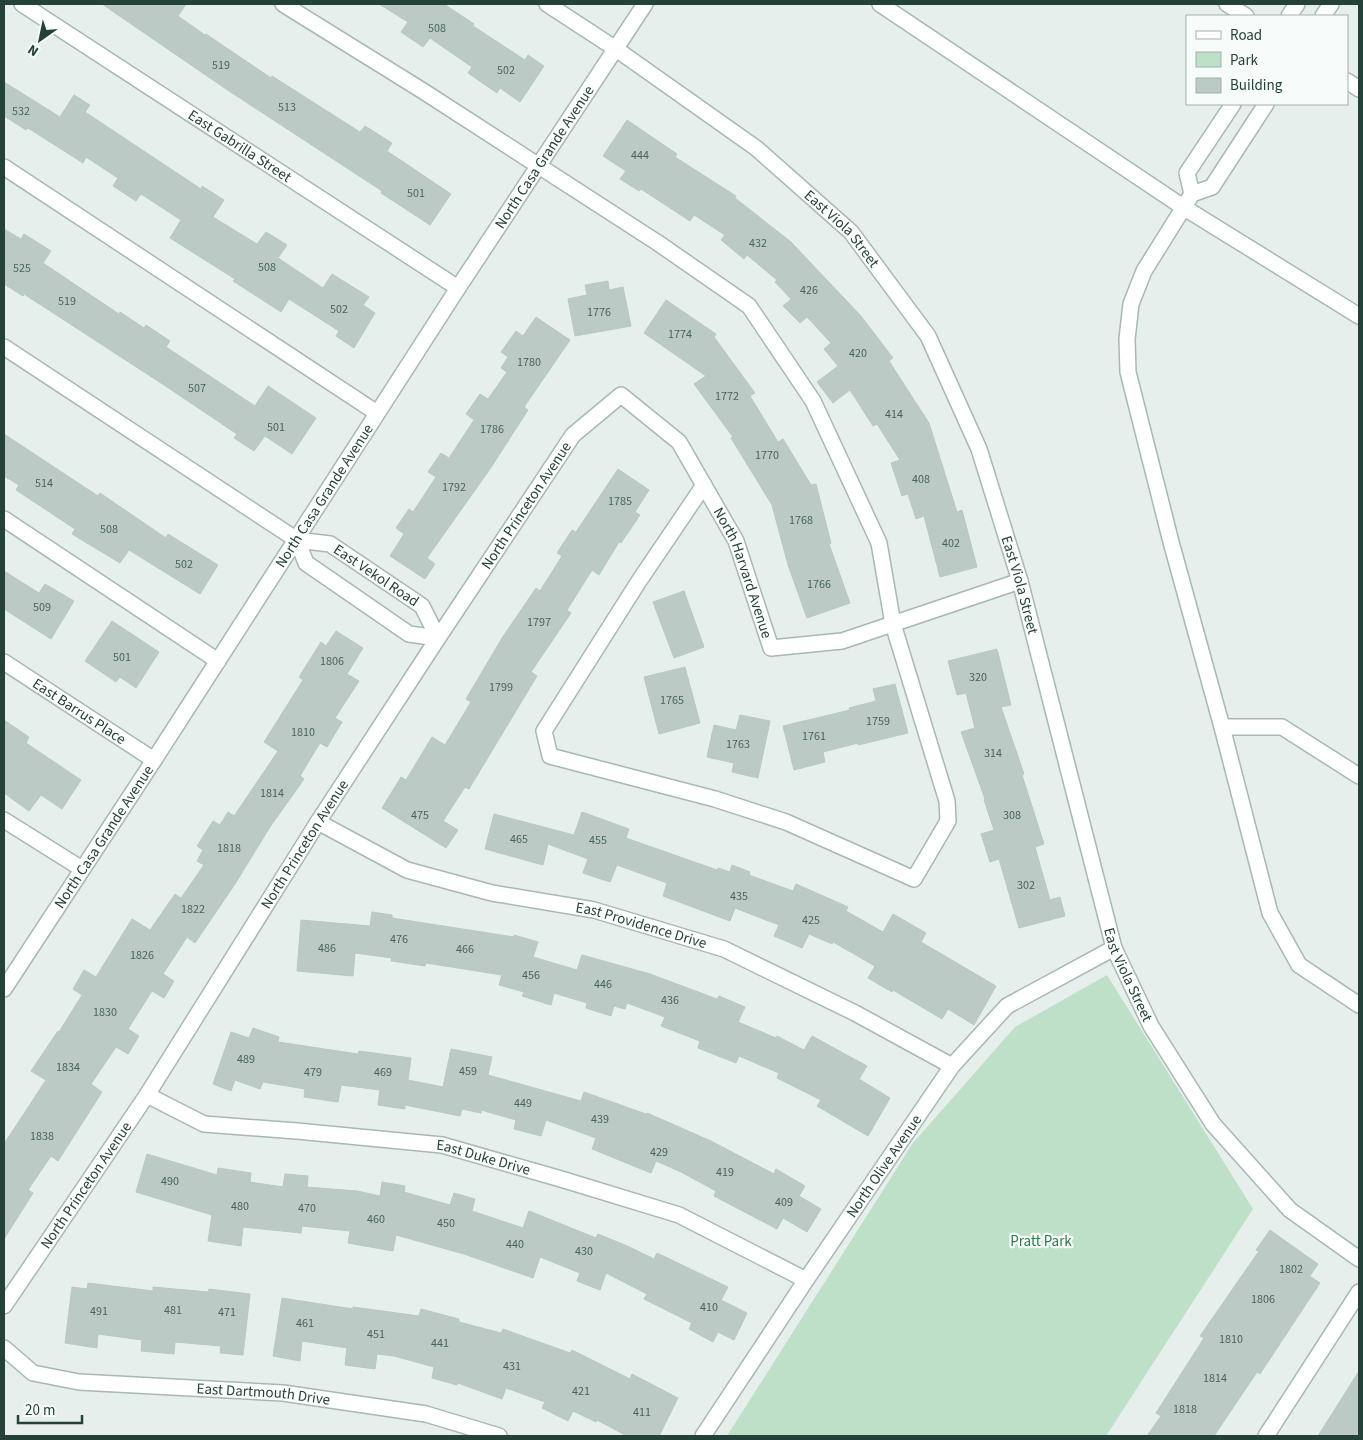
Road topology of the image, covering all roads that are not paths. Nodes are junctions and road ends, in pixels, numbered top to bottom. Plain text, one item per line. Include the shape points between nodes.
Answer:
1 (22, 4) edge
2 (284, 4) edge
3 (547, 4) edge
4 (645, 4) edge
5 (880, 4) edge
6 (1227, 4) edge
7 (1298, 4) edge
8 (1331, 4) edge
9 (1244, 15) edge
10 (1290, 15) edge
11 (1324, 15) edge
12 (616, 49) junction
13 (1348, 82) edge
14 (1359, 89) edge
15 (1231, 105) edge
16 (1265, 105) edge
17 (538, 166) junction
18 (4, 167) edge
19 (1192, 194) junction
20 (1183, 207) junction
21 (458, 288) junction
22 (1359, 316) edge
23 (4, 348) edge
24 (621, 395) joint
25 (378, 413) junction
26 (704, 485) junction
27 (4, 519) edge
28 (297, 540) junction
29 (1020, 581) junction
30 (893, 624) junction
31 (438, 638) junction
32 (218, 661) junction
33 (4, 662) edge
34 (1222, 727) junction
35 (154, 760) junction
36 (1359, 776) edge
37 (4, 820) edge
38 (318, 822) junction
39 (82, 869) junction
40 (1114, 948) junction
41 (9, 972) edge
42 (4, 989) edge
43 (1359, 1005) edge
44 (952, 1066) junction
45 (147, 1095) junction
46 (1359, 1259) edge
47 (806, 1280) junction
48 (1359, 1292) edge
49 (4, 1306) edge
50 (4, 1348) edge
51 (499, 1436) edge
52 (703, 1436) edge
53 (1266, 1436) edge

1 - 21 street, East Gabrilla Street
2 - 17 street
3 - 12 street, East Viola Street
4 - 12 street, North Casa Grande Avenue
5 - 20 street
6 - 9 street
7 - 10 street
8 - 11 street
12 - 17 street, North Casa Grande Avenue
12 - 29 street, East Viola Street via 756,148 851,232 928,336 979,449
13 - 14 street
15 - 19 street via 1188,174
16 - 19 street via 1212,187
17 - 21 street, North Casa Grande Avenue
17 - 30 street via 749,306 813,401 879,543
18 - 25 street
19 - 20 street
20 - 22 street
20 - 34 street via 1144,271 1131,304 1128,372 1170,542
21 - 25 street, North Casa Grande Avenue
23 - 28 street, East Vekol Road
24 - 26 street, North Harvard Avenue via 679,442
24 - 31 street, North Princeton Avenue via 573,435
25 - 28 street, North Casa Grande Avenue
26 - 30 street, North Harvard Avenue via 736,541 770,648 842,641
26 - 30 street via 544,731 550,756 715,799 786,822 914,880 948,821 946,801
27 - 32 street
28 - 31 street, East Vekol Road via 306,563 409,634
28 - 31 street, East Vekol Road via 330,544 422,606
28 - 32 street, North Casa Grande Avenue
29 - 30 street, North Harvard Avenue
29 - 40 street, East Viola Street
31 - 38 street, North Princeton Avenue
32 - 35 street, North Casa Grande Avenue
33 - 35 street, East Barrus Place
34 - 36 street via 1282,727
34 - 43 street via 1270,913 1299,965
35 - 39 street, North Casa Grande Avenue
37 - 39 street
38 - 44 street, East Providence Drive via 408,870 492,893 594,910 724,949 855,1013
38 - 45 street, North Princeton Avenue
39 - 41 street, North Casa Grande Avenue
40 - 44 street, North Olive Avenue via 1007,1006
40 - 46 street, East Viola Street via 1151,1026 1213,1124 1290,1210
41 - 42 street, North Casa Grande Avenue
44 - 47 street, North Olive Avenue
45 - 47 street, East Duke Drive via 204,1124 451,1147 679,1216
45 - 49 street, North Princeton Avenue
47 - 52 street, North Olive Avenue
48 - 53 street
50 - 51 street, East Dartmouth Drive via 33,1373 79,1382 283,1393 426,1414

